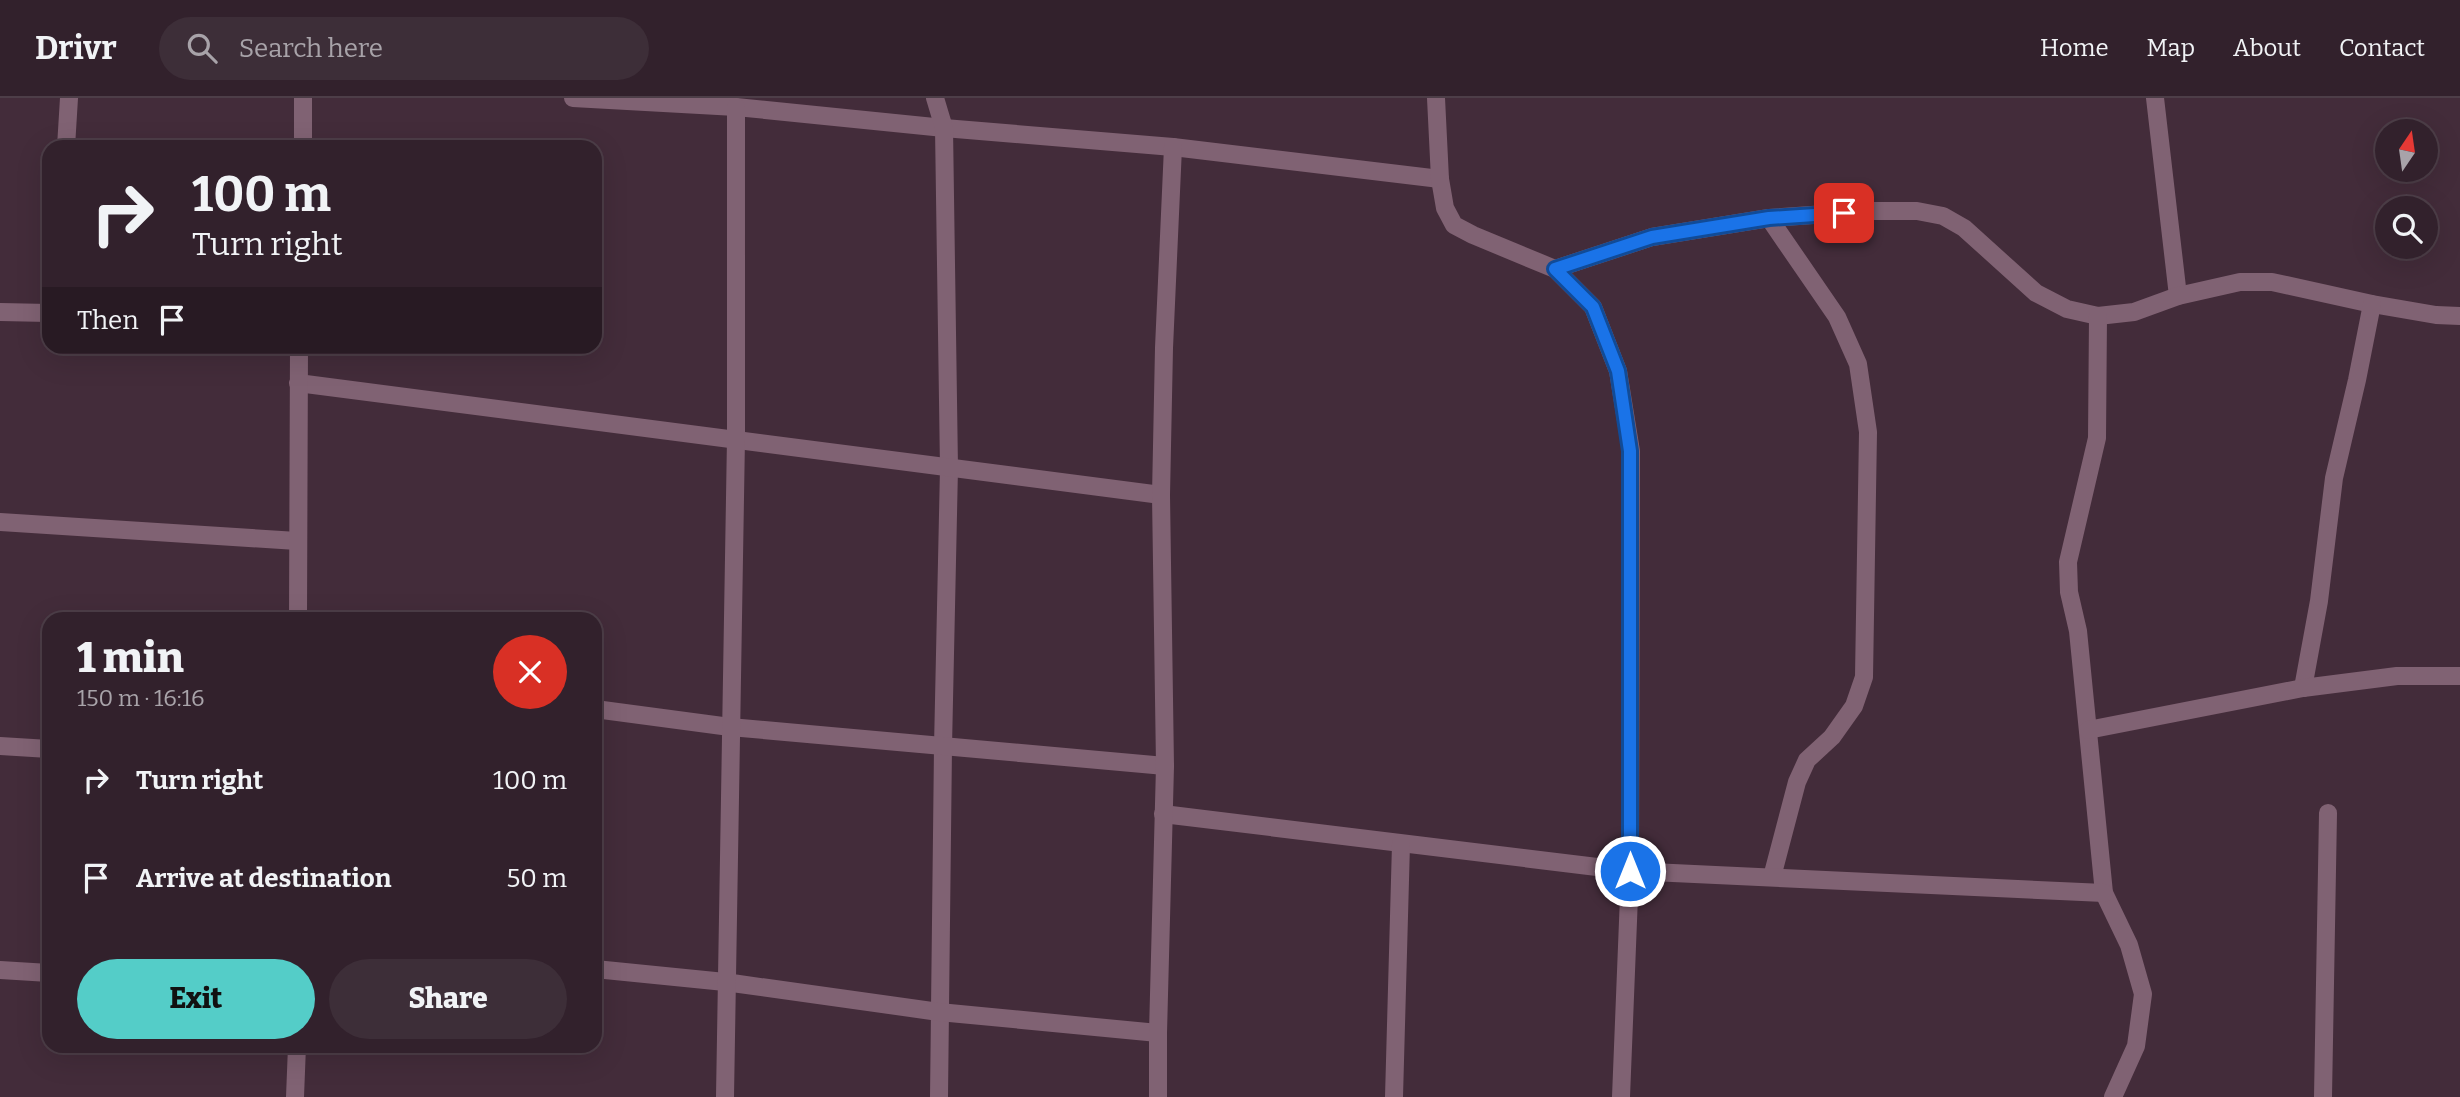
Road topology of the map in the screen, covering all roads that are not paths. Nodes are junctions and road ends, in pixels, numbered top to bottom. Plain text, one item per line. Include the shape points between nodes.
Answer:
1 (69, 98) edge
2 (303, 98) edge
3 (573, 98) edge
4 (1436, 98) edge
5 (2155, 98) edge
6 (941, 99) edge
7 (736, 107) junction
8 (944, 128) junction
9 (66, 140) edge
10 (303, 140) edge
11 (1173, 147) junction
12 (1440, 179) junction
13 (1769, 218) junction
14 (1555, 269) junction
15 (2178, 296) junction
16 (2372, 304) junction
17 (0, 312) edge
18 (42, 313) edge
19 (2098, 316) junction
20 (2460, 316) edge
21 (299, 354) edge
22 (298, 383) junction
23 (736, 439) junction
24 (949, 468) junction
25 (1161, 495) junction
26 (0, 522) edge
27 (297, 541) junction
28 (298, 612) edge
29 (2460, 676) edge
30 (2303, 688) junction
31 (602, 710) edge
32 (730, 727) junction
33 (2088, 730) junction
34 (0, 746) edge
35 (943, 747) junction
36 (42, 749) edge
37 (1165, 766) junction
38 (2328, 813) dead end
39 (1163, 814) junction
40 (1401, 844) junction
41 (1630, 871) junction
42 (1772, 877) junction
43 (2104, 892) junction
44 (0, 970) edge
45 (602, 970) edge
46 (42, 973) edge
47 (725, 982) junction
48 (939, 1012) junction
49 (1158, 1033) junction
50 (297, 1053) edge
51 (295, 1097) edge
52 (725, 1097) edge
53 (939, 1097) edge
54 (1158, 1097) edge
55 (1394, 1097) edge
56 (1621, 1097) edge
57 (2113, 1097) edge
58 (2323, 1097) edge

1 - 9 street
2 - 10 street
3 - 7 street
4 - 12 street
5 - 15 street
6 - 8 street
7 - 8 street
7 - 23 street
8 - 11 street
8 - 24 street
11 - 12 street
11 - 25 street
12 - 14 street via 1445,208 1454,225
13 - 14 street via 1652,237
13 - 19 street via 1881,211 1943,216 1964,228 2036,293 2067,309
13 - 42 street via 1837,317 1858,364 1868,432 1864,677 1854,706 1807,761 1797,782
14 - 41 street via 1593,307 1618,371 1630,451
15 - 16 street via 2240,282 2272,282
15 - 19 street via 2134,312
16 - 20 street
16 - 30 street via 2334,478
17 - 18 street
19 - 33 street via 2097,438 2068,562 2068,592 2078,631
21 - 22 street
22 - 23 street
22 - 27 street
23 - 24 street
23 - 32 street
24 - 25 street
24 - 35 street
25 - 37 street
26 - 27 street
27 - 28 street
29 - 30 street via 2397,676
30 - 33 street
31 - 32 street
32 - 35 street
32 - 47 street
33 - 43 street
34 - 36 street
35 - 37 street
35 - 48 street
37 - 39 street
38 - 58 street
39 - 40 street
39 - 49 street
40 - 41 street
40 - 55 street
41 - 42 street
41 - 56 street
42 - 43 street
43 - 57 street via 2129,945 2143,993 2136,1046
44 - 46 street
45 - 47 street
47 - 48 street
47 - 52 street
48 - 49 street
48 - 53 street
49 - 54 street
50 - 51 street

